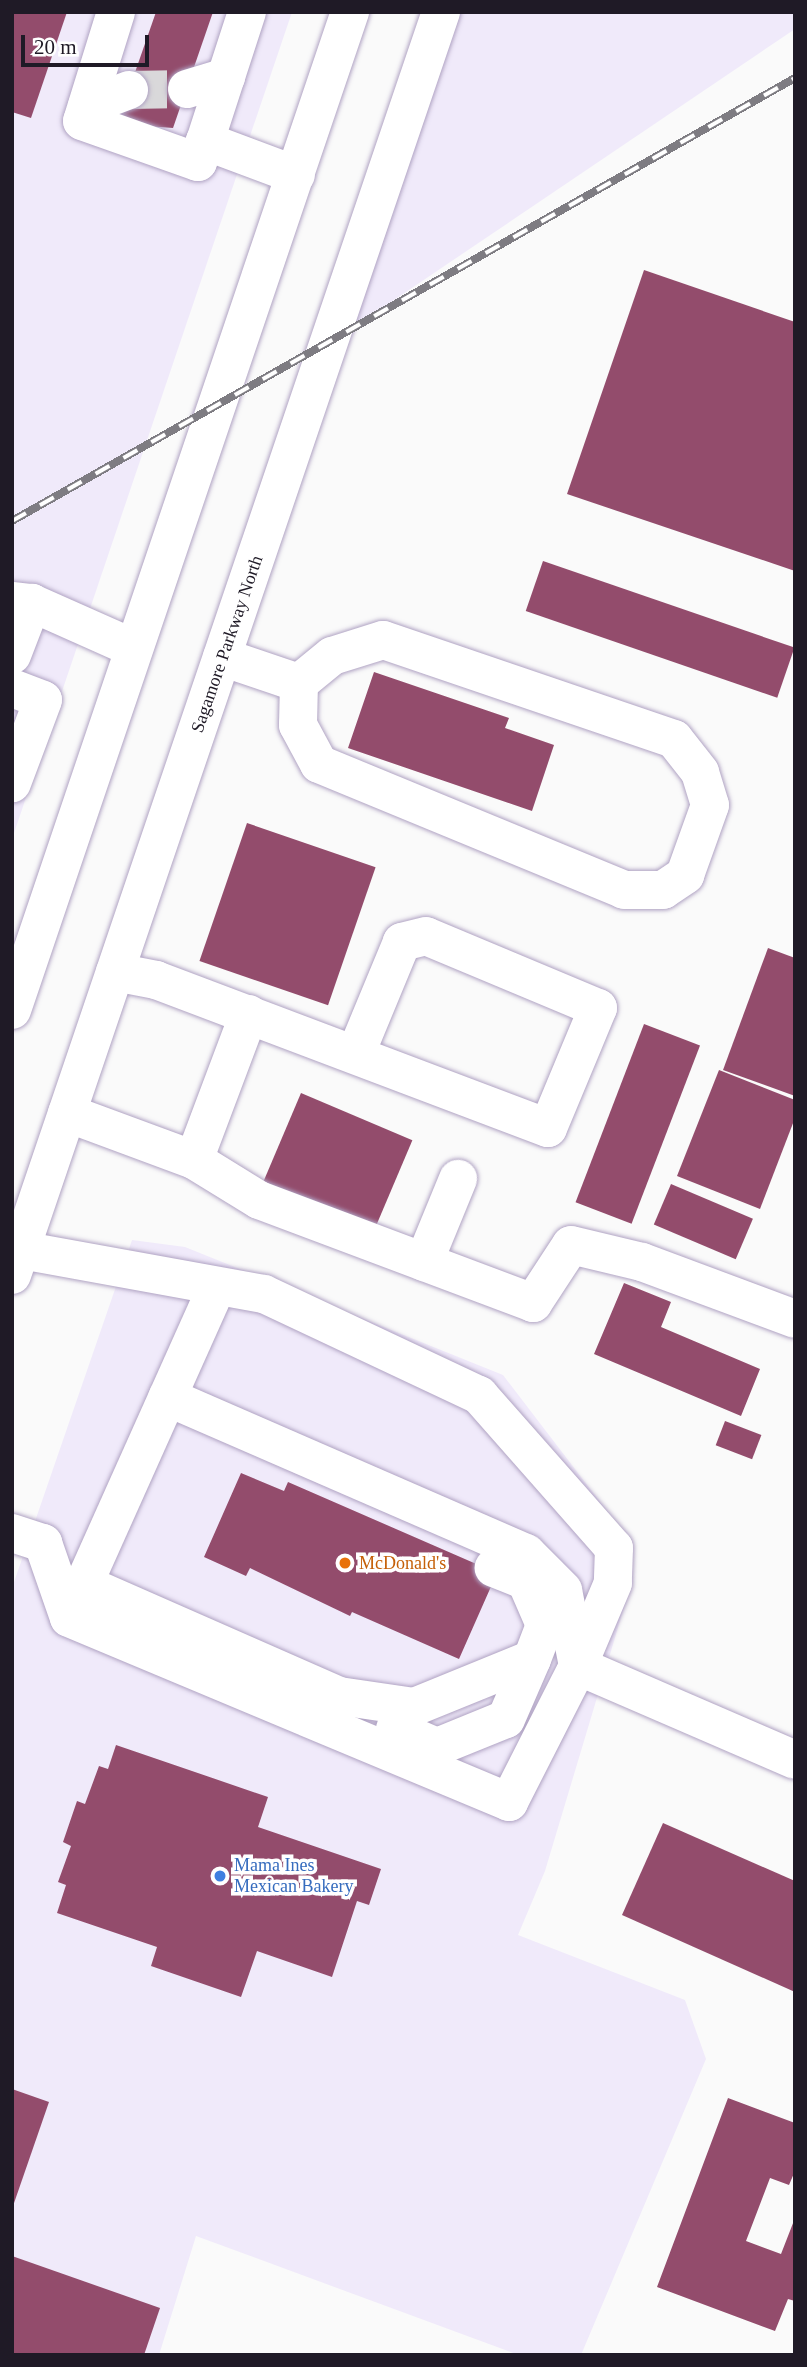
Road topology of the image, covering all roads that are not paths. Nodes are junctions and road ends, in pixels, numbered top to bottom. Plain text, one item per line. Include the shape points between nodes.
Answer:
1 (117, 12) edge
2 (247, 12) edge
3 (351, 12) edge
4 (441, 12) edge
5 (226, 77) junction
6 (187, 89) tunnel mouth
7 (129, 90) tunnel mouth
8 (86, 106) junction
9 (205, 141) junction
10 (296, 175) junction
11 (22, 602) edge
12 (133, 648) junction
13 (12, 655) edge
14 (222, 657) junction
15 (299, 683) junction
16 (12, 688) edge
17 (12, 783) edge
18 (115, 972) junction
19 (12, 1010) edge
20 (249, 1014) junction
21 (356, 1053) junction
22 (67, 1113) junction
23 (194, 1160) junction
24 (458, 1179) dead end
25 (424, 1262) junction
26 (17, 1263) edge
27 (217, 1286) junction
28 (795, 1319) edge
29 (162, 1408) junction
30 (12, 1533) edge
31 (76, 1601) junction
32 (578, 1666) junction
33 (795, 1760) edge

1 - 8 main road
2 - 5 main road
3 - 10 main road
4 - 14 main road, Sagamore Parkway North
5 - 6 main road
5 - 9 main road
7 - 8 main road
8 - 9 main road via 82,121 198,162
9 - 10 main road
10 - 12 main road
11 - 12 main road
11 - 13 main road
12 - 19 main road
14 - 15 main road
14 - 18 main road, Sagamore Parkway North
15 - 15 main road via 299,725 319,764 624,890 663,890 685,875 710,805 700,772 674,739 383,640 332,656
16 - 17 main road via 43,700
18 - 20 main road via 156,980
18 - 22 main road, Sagamore Parkway North
20 - 21 main road
20 - 23 main road
21 - 21 main road via 548,1128 597,1008 426,936 402,942
22 - 23 main road
22 - 26 main road, Sagamore Parkway North
23 - 25 main road via 259,1200
24 - 25 main road
25 - 28 main road via 533,1303 571,1245 642,1262
26 - 27 main road
27 - 29 main road
27 - 32 main road via 264,1294 479,1395 614,1548 613,1583
29 - 31 main road
29 - 31 main road via 526,1581 545,1625 532,1659 414,1707 339,1696
29 - 32 main road via 526,1553 563,1590
30 - 31 main road via 43,1543
31 - 32 main road via 509,1802
32 - 33 main road

